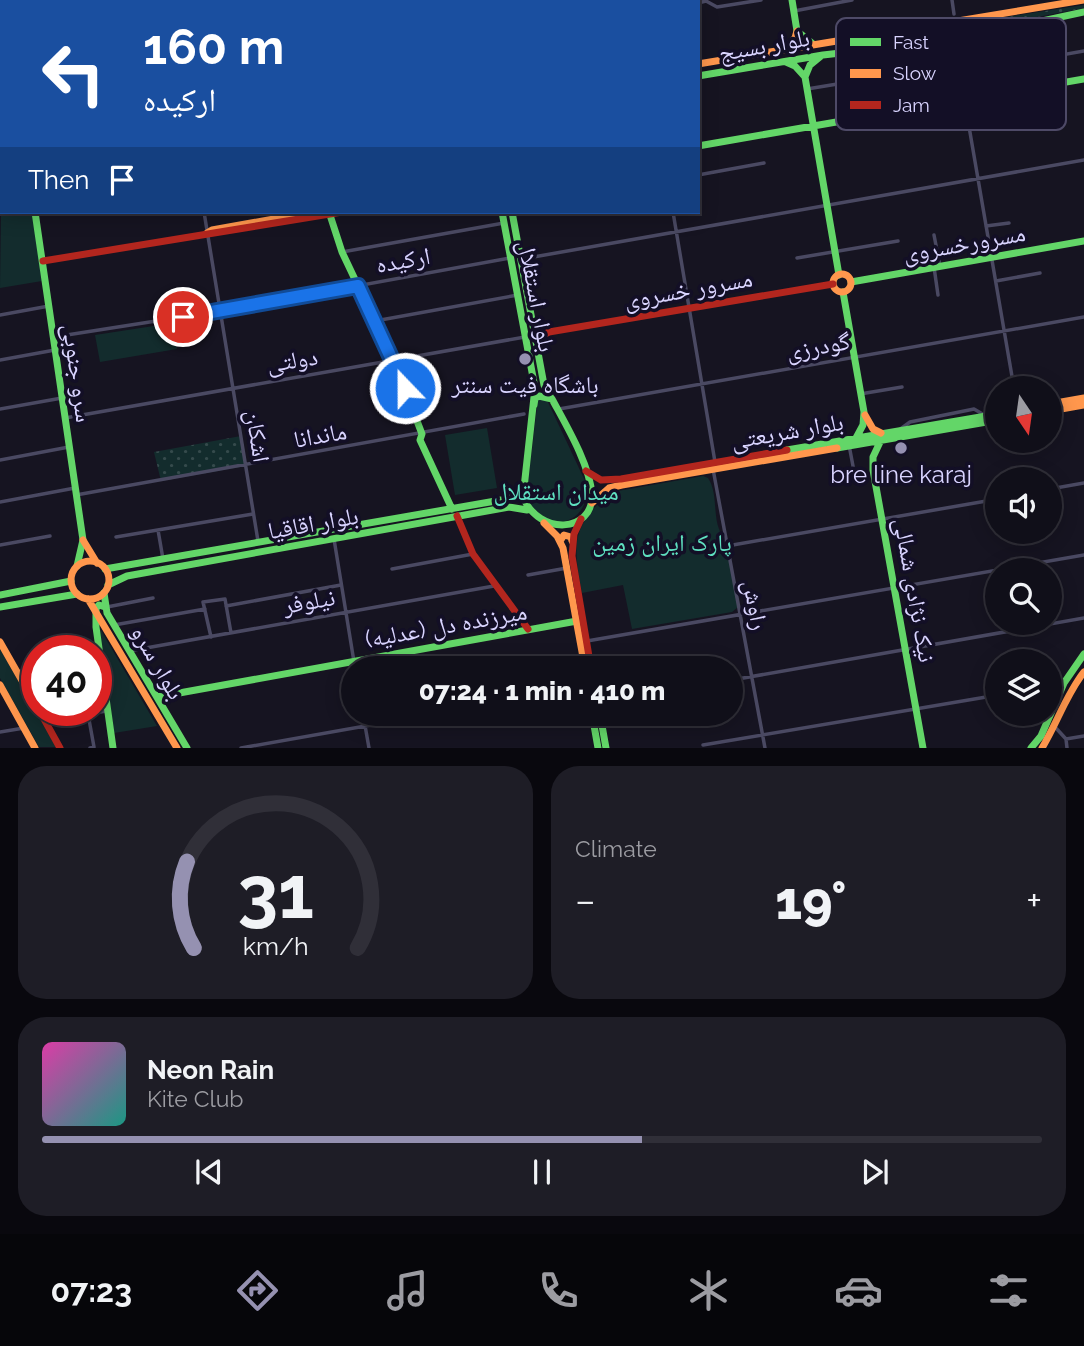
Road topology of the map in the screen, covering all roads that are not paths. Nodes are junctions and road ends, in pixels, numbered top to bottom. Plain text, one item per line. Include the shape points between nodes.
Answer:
1 (761, 0) edge
2 (792, 0) edge
3 (852, 0) edge
4 (952, 0) edge
5 (1084, 0) edge
6 (700, 2) edge
7 (794, 11) junction
8 (1084, 12) edge
9 (954, 14) dead end
10 (979, 18) edge
11 (1055, 18) edge
12 (797, 31) junction
13 (836, 40) edge
14 (813, 44) junction
15 (785, 48) junction
16 (1084, 51) edge
17 (836, 53) edge
18 (1066, 54) edge
19 (823, 55) junction
20 (781, 61) junction
21 (700, 64) edge
22 (700, 76) edge
23 (805, 77) junction
24 (1084, 79) edge
25 (1066, 82) edge
26 (836, 84) edge
27 (807, 89) junction
28 (836, 122) edge
29 (813, 126) junction
30 (970, 130) edge
31 (700, 146) edge
32 (1084, 160) edge
33 (764, 163) dead end
34 (700, 175) edge
35 (978, 178) junction
36 (827, 205) junction
37 (36, 214) edge
38 (205, 214) edge
39 (302, 214) edge
40 (318, 214) edge
41 (331, 214) edge
42 (502, 214) edge
43 (512, 214) edge
44 (673, 214) edge
45 (504, 223) junction
46 (1009, 223) dead end
47 (986, 226) junction
48 (676, 232) junction
49 (207, 233) junction
50 (934, 235) dead end
51 (898, 241) dead end
52 (1084, 242) edge
53 (342, 252) junction
54 (835, 252) junction
55 (992, 257) junction
56 (510, 258) junction
57 (797, 258) dead end
58 (520, 259) junction
59 (43, 261) junction
60 (937, 267) junction
61 (1040, 273) dead end
62 (839, 275) junction
63 (996, 281) junction
64 (851, 282) junction
65 (833, 284) junction
66 (358, 286) junction
67 (843, 292) junction
68 (518, 295) junction
69 (938, 295) dead end
70 (49, 306) junction
71 (689, 308) junction
72 (220, 311) junction
73 (0, 315) edge
74 (1084, 317) edge
75 (375, 321) junction
76 (533, 329) junction
77 (1004, 331) junction
78 (549, 332) junction
79 (54, 337) junction
80 (526, 337) junction
81 (535, 339) junction
82 (55, 349) junction
83 (854, 357) junction
84 (0, 360) edge
85 (394, 361) junction
86 (1012, 376) edge
87 (702, 384) junction
88 (902, 387) dead end
89 (233, 388) junction
90 (860, 394) junction
91 (62, 398) junction
92 (1084, 398) edge
93 (552, 399) junction
94 (1062, 402) edge
95 (534, 405) junction
96 (1084, 405) edge
97 (0, 409) edge
98 (1062, 409) edge
99 (558, 410) junction
100 (864, 412) junction
101 (524, 414) dead end
102 (985, 416) edge
103 (65, 418) junction
104 (985, 422) edge
105 (422, 434) junction
106 (882, 437) junction
107 (856, 438) junction
108 (849, 445) junction
109 (69, 447) junction
110 (0, 460) edge
111 (246, 466) junction
112 (714, 466) junction
113 (853, 466) dead end
114 (586, 471) junction
115 (601, 480) junction
116 (1084, 484) edge
117 (1062, 487) edge
118 (609, 488) junction
119 (76, 492) junction
120 (523, 492) junction
121 (985, 501) edge
122 (0, 502) edge
123 (592, 503) junction
124 (452, 509) junction
125 (527, 510) junction
126 (253, 514) junction
127 (457, 516) junction
128 (581, 519) junction
129 (883, 519) junction
130 (544, 523) junction
131 (158, 530) junction
132 (50, 536) dead end
133 (117, 537) dead end
134 (333, 539) junction
135 (83, 540) junction
136 (560, 541) junction
137 (572, 541) junction
138 (258, 542) junction
139 (0, 545) edge
140 (727, 547) junction
141 (473, 554) junction
142 (1084, 555) edge
143 (163, 559) junction
144 (97, 563) junction
145 (77, 566) junction
146 (567, 568) junction
147 (105, 569) junction
148 (392, 569) dead end
149 (528, 575) dead end
150 (71, 581) junction
151 (108, 584) junction
152 (341, 585) junction
153 (494, 586) junction
154 (895, 588) junction
155 (104, 593) junction
156 (77, 594) junction
157 (0, 595) edge
158 (153, 598) dead end
159 (88, 599) junction
160 (226, 606) junction
161 (0, 607) edge
162 (105, 607) junction
163 (205, 608) junction
164 (96, 611) junction
165 (346, 612) junction
166 (740, 615) junction
167 (1084, 618) edge
168 (577, 621) junction
169 (114, 625) junction
170 (528, 629) junction
171 (231, 633) junction
172 (97, 635) edge
173 (211, 637) junction
174 (587, 641) junction
175 (0, 642) edge
176 (906, 649) junction
177 (129, 651) junction
178 (1084, 654) edge
179 (353, 656) edge
180 (398, 656) edge
181 (582, 656) edge
182 (590, 656) edge
183 (341, 667) edge
184 (21, 671) edge
185 (17, 672) junction
186 (1083, 674) edge
187 (752, 676) junction
188 (743, 678) edge
189 (21, 679) edge
190 (1064, 683) joint
191 (1, 688) edge
192 (157, 697) junction
193 (985, 697) edge
194 (916, 709) junction
195 (48, 726) edge
196 (90, 726) edge
197 (110, 726) edge
198 (365, 726) joint
199 (594, 726) edge
200 (602, 726) edge
201 (1055, 727) junction
202 (24, 728) junction
203 (0, 732) edge
204 (762, 735) junction
205 (1084, 736) edge
206 (1066, 739) junction
207 (703, 745) dead end
208 (35, 747) edge
209 (60, 747) edge
210 (90, 747) edge
211 (113, 747) edge
212 (177, 747) edge
213 (187, 747) edge
214 (241, 747) edge
215 (369, 747) edge
216 (598, 747) edge
217 (606, 747) edge
218 (765, 747) edge
219 (923, 747) edge
220 (1031, 747) edge
221 (1042, 747) edge
222 (1067, 747) edge

1 - 6 street via 717,7
2 - 7 main road
3 - 7 street
4 - 9 street
5 - 10 main road, بلوار بسیج
7 - 12 main road
8 - 11 main road, بلوار بسیج
12 - 14 main road
12 - 15 main road
13 - 14 main road, بلوار بسیج
14 - 15 main road, بلوار بسیج
15 - 21 main road, بلوار بسیج
16 - 18 street
17 - 19 main road, بلوار بسیج
19 - 20 main road, بلوار بسیج
19 - 23 main road via 813,61
20 - 22 main road, بلوار بسیج
20 - 23 main road via 795,66
23 - 27 main road
24 - 25 main road
26 - 27 street
27 - 29 main road
28 - 29 main road
29 - 31 main road
29 - 36 main road
30 - 35 street
32 - 35 street
33 - 34 street
35 - 36 street
35 - 47 street
36 - 48 street
36 - 54 main road
37 - 59 main road, سرو جنوبی
38 - 49 street, اشکان
39 - 49 main road
40 - 49 main road
41 - 53 main road
42 - 45 main road, بلوار استقلال
43 - 58 main road, بلوار استقلال
44 - 48 street, راوش
45 - 53 street
45 - 56 main road, بلوار استقلال
46 - 47 street
47 - 55 street
48 - 58 street
48 - 71 street, راوش
49 - 59 main road
49 - 72 street, اشکان
50 - 60 street
51 - 54 street
52 - 55 main road, مسرورخسروی
53 - 66 main road
54 - 57 street
54 - 62 main road
55 - 60 main road, مسرورخسروی
55 - 63 street
56 - 66 street, ارکیده
56 - 68 main road, بلوار استقلال
58 - 76 main road, بلوار استقلال
59 - 70 main road, سرو جنوبی
60 - 64 main road, مسرورخسروی
60 - 69 street
61 - 63 street
62 - 64 main road
62 - 65 main road
63 - 77 street
64 - 67 main road
65 - 67 main road
65 - 71 main road, مسرور خسروی
66 - 72 street, ارکیده
66 - 75 main road
67 - 83 main road
68 - 75 street
68 - 80 main road, بلوار استقلال
70 - 73 street
70 - 79 main road, سرو جنوبی
71 - 78 main road, مسرور خسروی
71 - 87 street, راوش
72 - 79 street, ارکیده
72 - 89 street, اشکان
74 - 77 street, گودرزی
75 - 85 main road
76 - 78 main road
76 - 81 main road, بلوار استقلال
77 - 83 street, گودرزی
77 - 86 street
78 - 81 main road
79 - 82 main road, سرو جنوبی
80 - 85 street, دولتی
80 - 95 main road, بلوار استقلال
81 - 93 main road, بلوار استقلال via 544,385
82 - 84 street
82 - 91 main road, سرو جنوبی
83 - 87 street, گودرزی
83 - 90 main road
85 - 89 street, دولتی
85 - 105 main road
87 - 99 street, گودرزی
87 - 112 street, راوش
88 - 90 street
89 - 103 street, دولتی
89 - 111 street, اشکان
90 - 100 main road
91 - 97 street
91 - 103 main road, سرو جنوبی
92 - 94 main road
93 - 95 main road via 539,396
93 - 99 main road
95 - 120 main road
96 - 98 main road
99 - 114 main road
100 - 106 main road via 871,428
100 - 107 main road
101 - 105 street, ماندانا
102 - 106 main road, بلوار شریعتی
103 - 109 main road, سرو جنوبی
104 - 106 main road, بلوار شریعتی
105 - 111 street, ماندانا
105 - 124 main road via 420,440
106 - 107 main road, بلوار شریعتی
106 - 108 main road, بلوار شریعتی
106 - 129 main road, نیک نژادی شمالی via 873,464
107 - 112 main road, بلوار شریعتی
108 - 112 main road, بلوار شریعتی
108 - 113 street
109 - 110 street
109 - 119 main road, سرو جنوبی
111 - 119 street, ماندانا
111 - 126 street, اشکان
112 - 115 main road, بلوار شریعتی
112 - 118 main road, بلوار شریعتی
112 - 140 street, راوش
114 - 115 main road
114 - 123 main road
115 - 118 main road via 599,488
116 - 117 street
118 - 123 main road
119 - 122 street, ماندانا
119 - 135 main road, سرو جنوبی
120 - 124 main road, بلوار اقاقیا
120 - 125 main road
121 - 129 street
123 - 128 main road
124 - 138 main road, بلوار اقاقیا
125 - 127 main road, بلوار اقاقیا via 509,507
125 - 130 main road
126 - 131 street
126 - 138 street, اشکان
127 - 134 main road, بلوار اقاقیا
127 - 141 main road
128 - 130 main road via 560,526
128 - 137 main road
129 - 140 street
129 - 154 main road, نیک نژادی شمالی
130 - 136 main road
131 - 133 street
131 - 143 street
132 - 139 street
134 - 151 main road, بلوار اقاقیا via 127,576
134 - 152 street
135 - 144 main road, سرو جنوبی
135 - 145 main road, سرو جنوبی
136 - 137 main road via 568,535
136 - 146 main road
137 - 174 main road
138 - 143 main road, بلوار اقاقیا
140 - 166 street, راوش
141 - 148 street
141 - 153 main road
142 - 154 street
143 - 147 main road, بلوار اقاقیا
144 - 145 main road
144 - 147 main road
145 - 150 main road
146 - 149 street
146 - 168 main road
147 - 151 main road
150 - 156 main road
150 - 157 main road
151 - 155 main road
152 - 160 street
152 - 165 street
153 - 165 street, نیلوفر
153 - 170 main road
154 - 166 street
154 - 176 main road, نیک نژادی شمالی
155 - 159 main road
155 - 162 main road, بلوار سرو
156 - 159 main road
156 - 161 main road
158 - 162 street
159 - 164 main road, بلوار سرو
160 - 163 street via 225,598 203,602
160 - 171 street
162 - 164 main road
162 - 169 main road, بلوار سرو
163 - 169 street
163 - 173 street
164 - 172 main road
164 - 212 main road, بلوار سرو
165 - 171 street, نیلوفر
165 - 179 street
166 - 174 street
166 - 187 street, راوش
167 - 176 street
168 - 170 main road, میرزنده دل (عدلیه)
168 - 181 main road
169 - 177 main road, بلوار سرو
170 - 180 main road, میرزنده دل (عدلیه)
171 - 173 street, نیلوفر
173 - 177 street, نیلوفر
174 - 182 main road
175 - 185 main road
176 - 187 street
176 - 194 main road, نیک نژادی شمالی
177 - 192 main road, بلوار سرو
178 - 190 main road
183 - 192 main road, میرزنده دل (عدلیه)
184 - 185 street
185 - 189 main road
186 - 201 main road via 1064,702
187 - 188 street
187 - 204 street, راوش
190 - 220 main road via 1041,736
191 - 202 main road
192 - 213 main road, بلوار سرو
193 - 194 street
194 - 204 street
194 - 219 main road, نیک نژادی شمالی
195 - 209 main road
196 - 210 street via 94,747
197 - 211 main road
198 - 214 street
198 - 215 street
199 - 216 main road
200 - 217 main road
201 - 206 street
201 - 221 main road
202 - 203 street
202 - 208 main road
204 - 207 street
204 - 218 street, راوش
205 - 206 street
206 - 222 street

